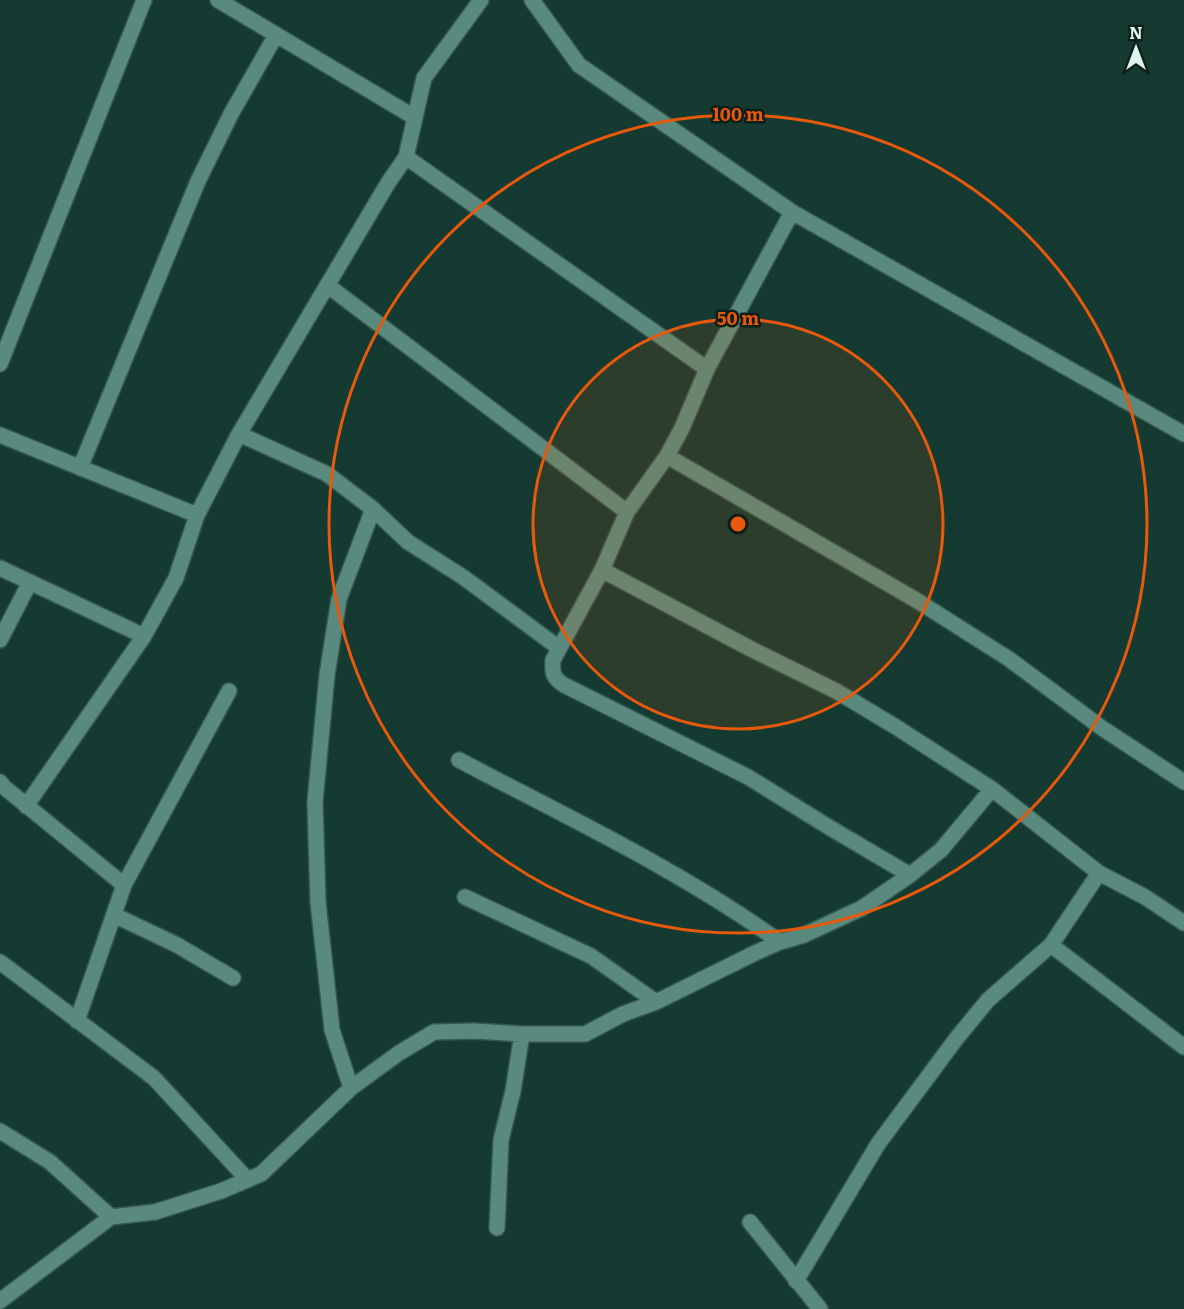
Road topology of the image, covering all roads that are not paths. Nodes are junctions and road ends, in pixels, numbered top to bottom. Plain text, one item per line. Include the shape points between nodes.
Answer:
1 (144, 0) edge
2 (218, 0) edge
3 (481, 0) edge
4 (532, 0) edge
5 (276, 34) junction
6 (414, 117) junction
7 (406, 157) junction
8 (792, 212) junction
9 (327, 285) junction
10 (0, 364) edge
11 (707, 369) junction
12 (239, 434) junction
13 (1184, 434) edge
14 (0, 435) edge
15 (667, 456) junction
16 (80, 468) junction
17 (374, 509) junction
18 (627, 512) junction
19 (197, 515) junction
20 (0, 568) edge
21 (602, 570) junction
22 (30, 582) junction
23 (144, 636) junction
24 (0, 640) edge
25 (559, 648) junction
26 (229, 690) dead end
27 (459, 760) dead end
28 (0, 782) edge
29 (1184, 782) edge
30 (992, 789) junction
31 (26, 806) junction
32 (1099, 873) junction
33 (910, 875) junction
34 (124, 885) junction
35 (465, 897) dead end
36 (114, 915) junction
37 (1184, 923) edge
38 (780, 942) junction
39 (1051, 945) junction
40 (0, 962) edge
41 (233, 978) dead end
42 (656, 1002) junction
43 (76, 1021) junction
44 (522, 1034) junction
45 (1184, 1047) edge
46 (351, 1088) junction
47 (0, 1131) edge
48 (247, 1179) junction
49 (111, 1217) junction
50 (750, 1222) dead end
51 (497, 1228) dead end
52 (796, 1281) junction
53 (0, 1301) edge
54 (820, 1309) edge

1 - 10 street
2 - 5 street
3 - 6 street via 424,78
4 - 8 street via 579,65
5 - 6 street
5 - 16 street via 198,181
6 - 7 street
7 - 9 street
7 - 11 street
8 - 11 street
8 - 13 street
9 - 12 street
9 - 18 street
11 - 15 street
12 - 17 street via 327,474
12 - 19 street
14 - 16 street
15 - 18 street
15 - 29 street via 916,600 1009,659
16 - 19 street
17 - 25 street via 408,542 464,577
17 - 46 street via 339,599 315,802 318,902 332,1030
18 - 21 street
19 - 23 street via 176,578
20 - 22 street
21 - 25 street
21 - 30 street via 837,691
22 - 23 street
22 - 24 street
23 - 31 street
25 - 33 street via 552,672 564,685 748,777
26 - 34 street
27 - 38 street via 678,877
28 - 31 street
30 - 32 street
30 - 33 street via 941,850
31 - 34 street
32 - 37 street
32 - 39 street
33 - 38 street via 862,908
34 - 36 street
35 - 42 street via 591,956
36 - 41 street
36 - 43 street
38 - 42 street
39 - 45 street
39 - 52 street via 988,1000 957,1039 878,1144
40 - 43 street
42 - 44 street via 585,1034
43 - 48 street via 154,1078
44 - 46 street via 434,1032
44 - 51 street via 501,1140
46 - 48 street via 261,1174
47 - 49 street via 50,1162
48 - 49 street via 155,1212
49 - 53 street
50 - 52 street
52 - 54 street

